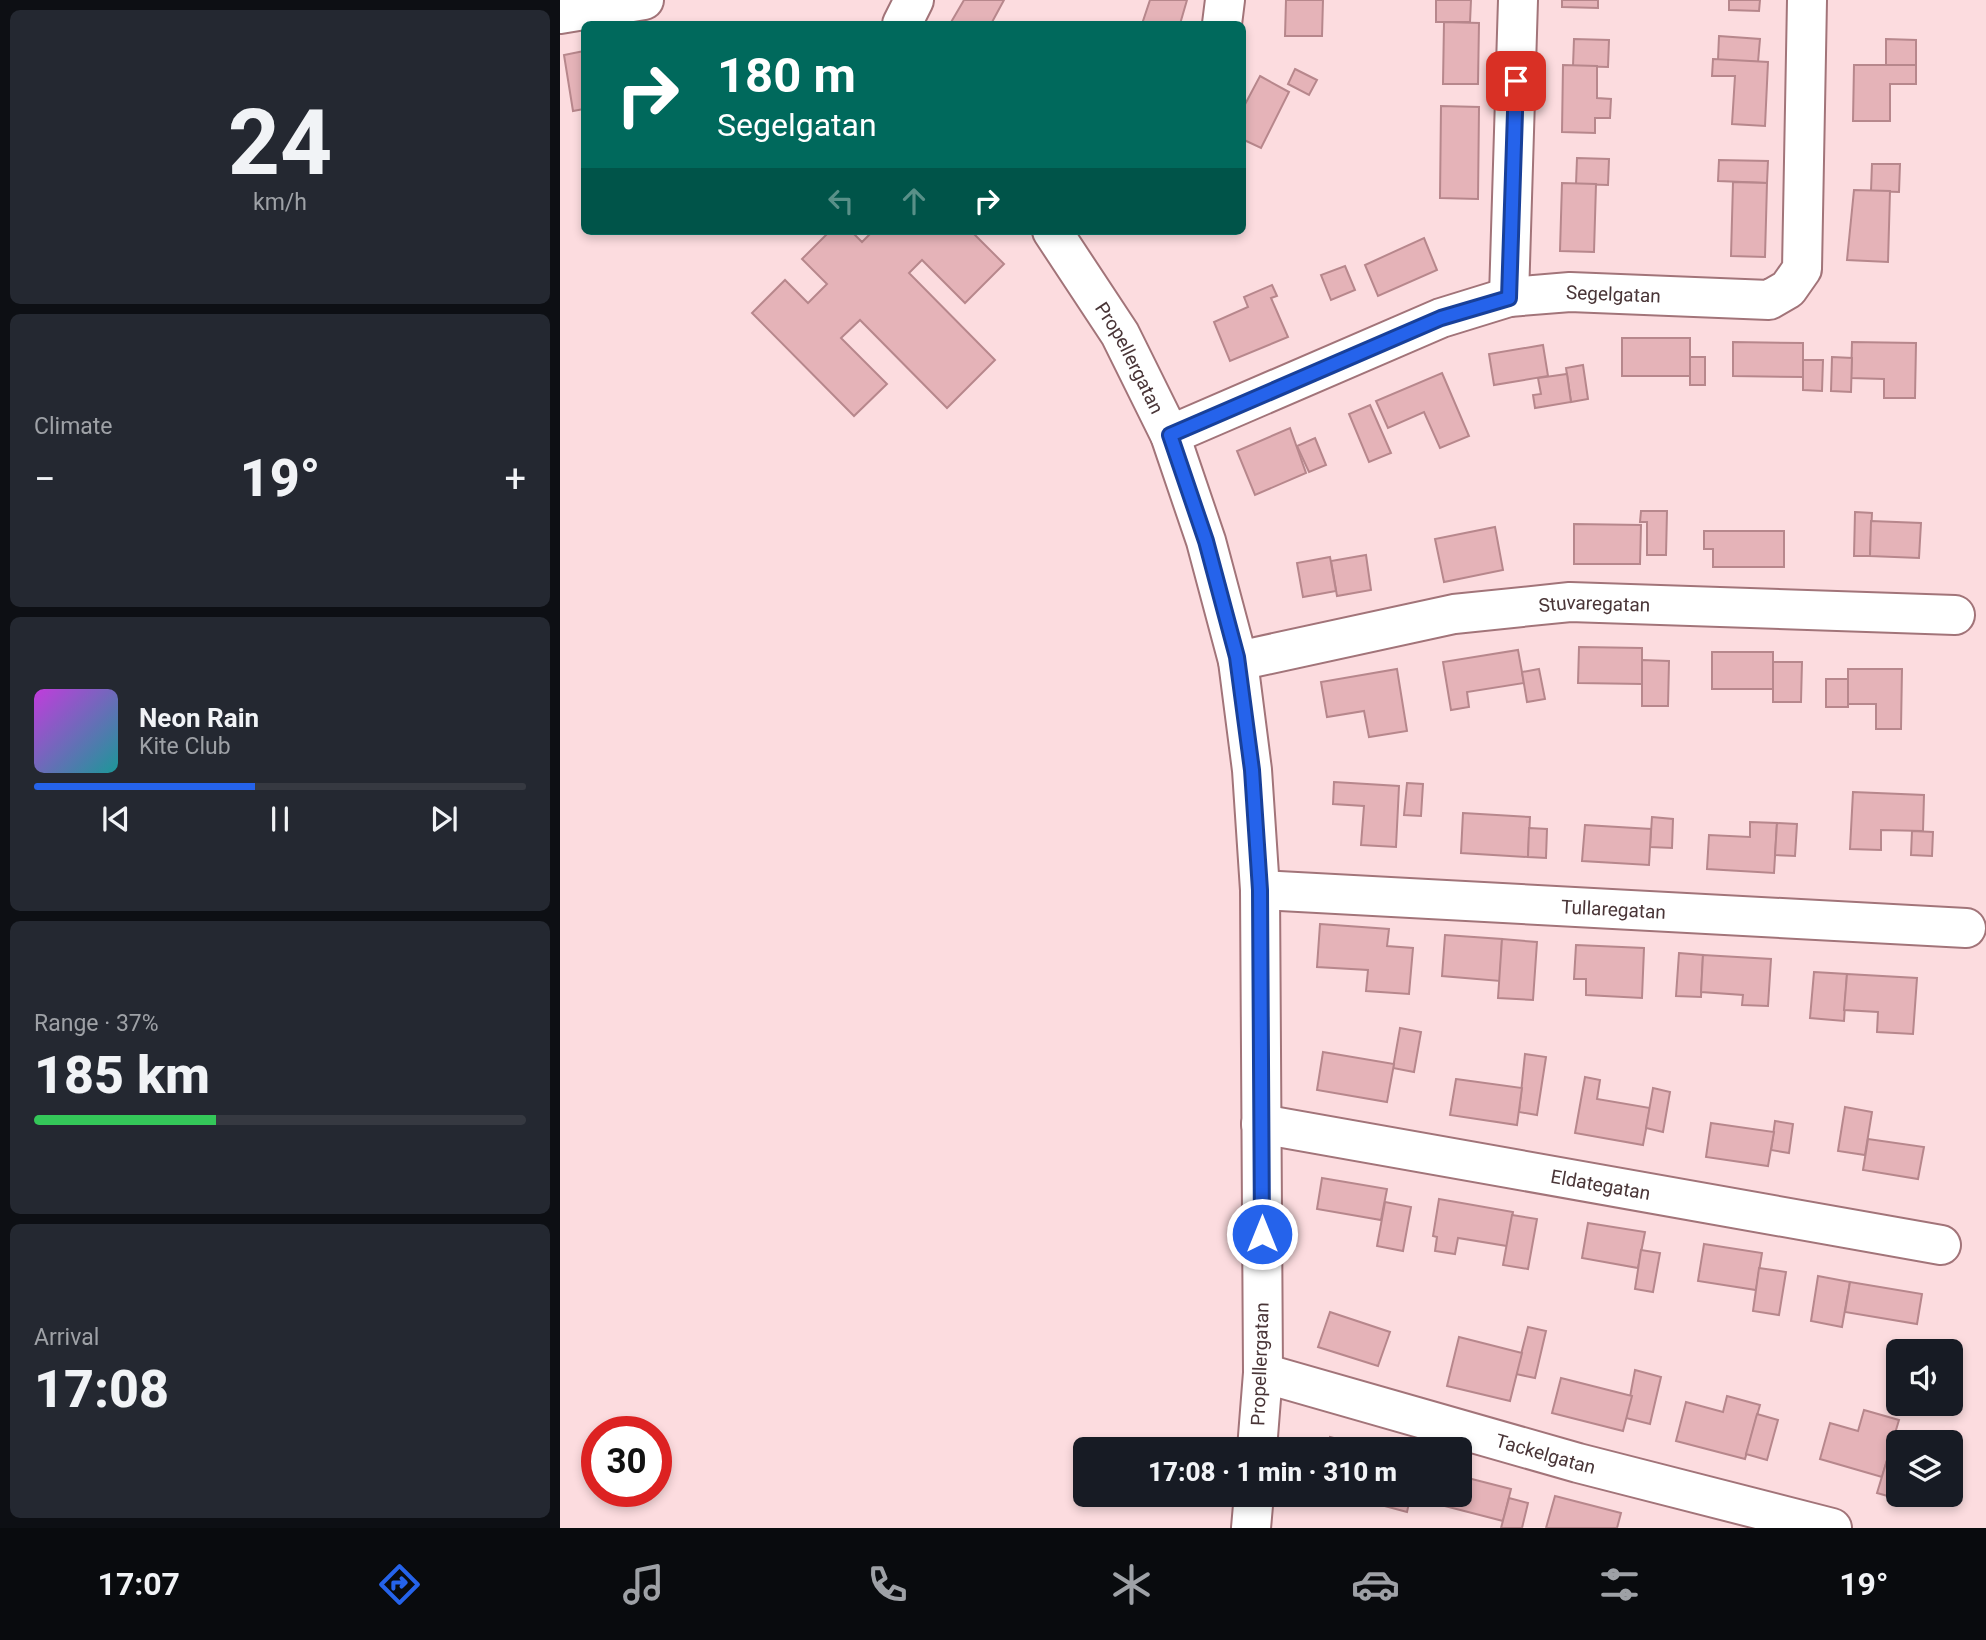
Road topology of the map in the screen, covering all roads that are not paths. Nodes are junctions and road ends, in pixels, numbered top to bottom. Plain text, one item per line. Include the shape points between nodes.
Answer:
1 (914, 0) edge
2 (1225, 0) edge
3 (1518, 0) edge
4 (1807, 0) edge
5 (644, 1) edge
6 (560, 14) edge
7 (904, 21) edge
8 (1222, 21) edge
9 (1055, 235) edge
10 (1509, 298) junction
11 (1170, 435) junction
12 (1955, 615) dead end
13 (1238, 661) junction
14 (1260, 890) junction
15 (1966, 928) dead end
16 (1261, 1124) junction
17 (1941, 1245) dead end
18 (1263, 1373) junction
19 (1258, 1437) edge
20 (1253, 1507) edge
21 (1251, 1528) edge
22 (1832, 1528) edge

1 - 7 street
2 - 8 street
3 - 10 street
4 - 10 street, Segelgatan via 1802,268 1788,289 1769,300 1570,292
5 - 6 street
9 - 11 street, Propellergatan via 1120,334
10 - 11 street, Segelgatan via 1441,318
11 - 13 street, Propellergatan via 1206,541
12 - 13 street, Stuvaregatan via 1570,601 1454,614
13 - 14 street, Propellergatan via 1252,770
14 - 15 street, Tullaregatan
14 - 16 street, Propellergatan
16 - 17 street, Eldategatan
16 - 18 street, Propellergatan
18 - 19 street, Propellergatan
18 - 22 street, Tackelgatan via 1578,1463
20 - 21 street

